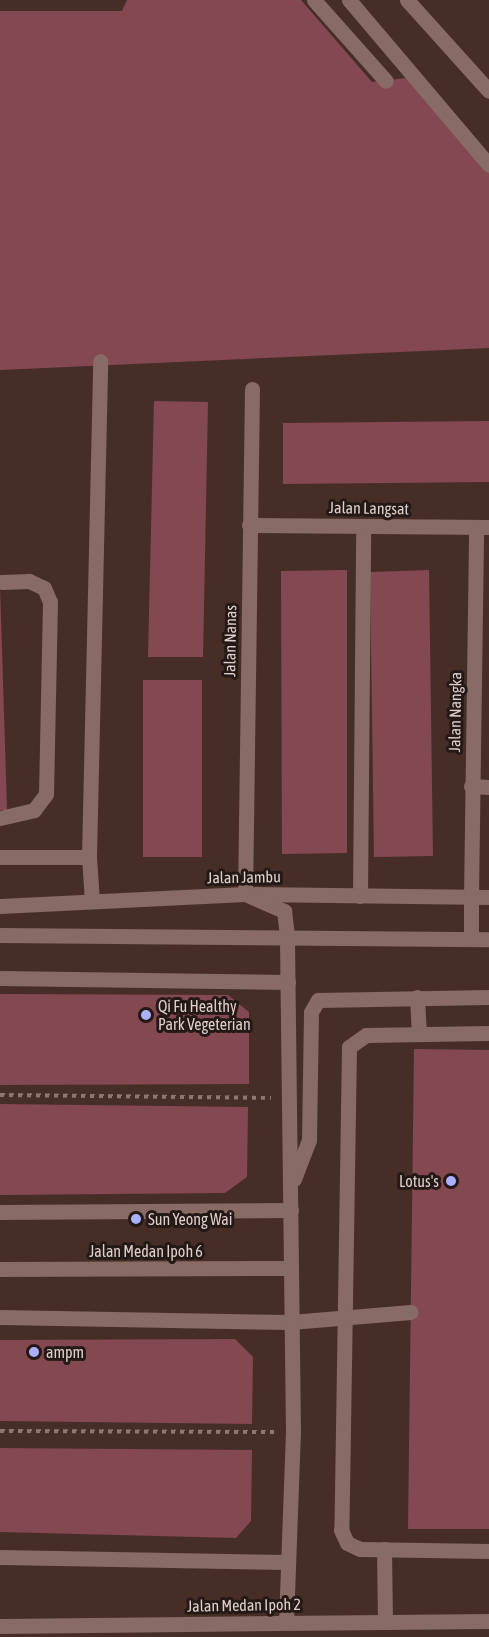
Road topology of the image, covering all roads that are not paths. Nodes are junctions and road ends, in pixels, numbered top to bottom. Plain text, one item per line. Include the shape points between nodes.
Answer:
1 (314, 0) edge
2 (349, 0) edge
3 (407, 0) edge
4 (386, 81) dead end
5 (489, 91) edge
6 (489, 165) edge
7 (100, 361) dead end
8 (252, 389) dead end
9 (249, 525) junction
10 (363, 526) junction
11 (483, 527) edge
12 (2, 582) dead end
13 (473, 678) junction
14 (489, 679) edge
15 (471, 786) junction
16 (489, 787) edge
17 (0, 818) edge
18 (0, 857) edge
19 (88, 857) junction
20 (245, 894) junction
21 (360, 896) junction
22 (471, 897) junction
23 (489, 897) edge
24 (92, 901) junction
25 (0, 906) edge
26 (0, 935) edge
27 (287, 936) junction
28 (471, 939) junction
29 (489, 939) edge
30 (0, 978) edge
31 (288, 982) junction
32 (417, 997) junction
33 (489, 997) edge
34 (489, 1033) edge
35 (418, 1034) junction
36 (290, 1187) junction
37 (291, 1210) junction
38 (0, 1212) edge
39 (291, 1268) junction
40 (0, 1269) edge
41 (411, 1312) dead end
42 (0, 1317) edge
43 (347, 1318) junction
44 (291, 1322) junction
45 (384, 1549) junction
46 (489, 1551) edge
47 (0, 1557) edge
48 (288, 1562) junction
49 (489, 1621) edge
50 (286, 1622) junction
51 (385, 1622) junction
52 (0, 1626) edge
53 (73, 1632) edge

1 - 4 street
2 - 6 street
3 - 5 street
7 - 19 street
8 - 9 street, Jalan Nanas
9 - 10 street, Jalan Langsat
9 - 20 street, Jalan Nanas
10 - 11 street, Jalan Langsat
10 - 21 street
11 - 13 street, Jalan Nangka
12 - 17 street via 29,581 44,588 50,602 46,794 34,810
13 - 14 street
13 - 15 street, Jalan Nangka
15 - 16 street
15 - 22 street, Jalan Nangka
18 - 19 street
19 - 24 street
20 - 21 street, Jalan Jambu
20 - 24 street, Jalan Jambu
20 - 27 street via 284,911
21 - 22 street, Jalan Jambu
22 - 23 street, Jalan Jambu
22 - 28 street, Jalan Nangka
24 - 25 street, Jalan Jambu
26 - 27 street
27 - 28 street
27 - 31 street
28 - 29 street
30 - 31 street
31 - 36 street
32 - 33 street
32 - 35 street
32 - 36 street via 326,998 313,1005 309,1140
34 - 35 street
35 - 43 street via 366,1035 349,1047
36 - 37 street
37 - 38 street
37 - 39 street
39 - 40 street, Jalan Medan Ipoh 6
39 - 44 street
41 - 43 street
42 - 44 street
43 - 44 street
43 - 45 street via 341,1530 353,1547
44 - 48 street
45 - 46 street
45 - 51 street
47 - 48 street
48 - 50 street
49 - 51 street, Jalan Medan Ipoh 2
50 - 51 street, Jalan Medan Ipoh 2
50 - 53 street, Jalan Medan Ipoh 2
52 - 53 street, Jalan Medan Ipoh 2

